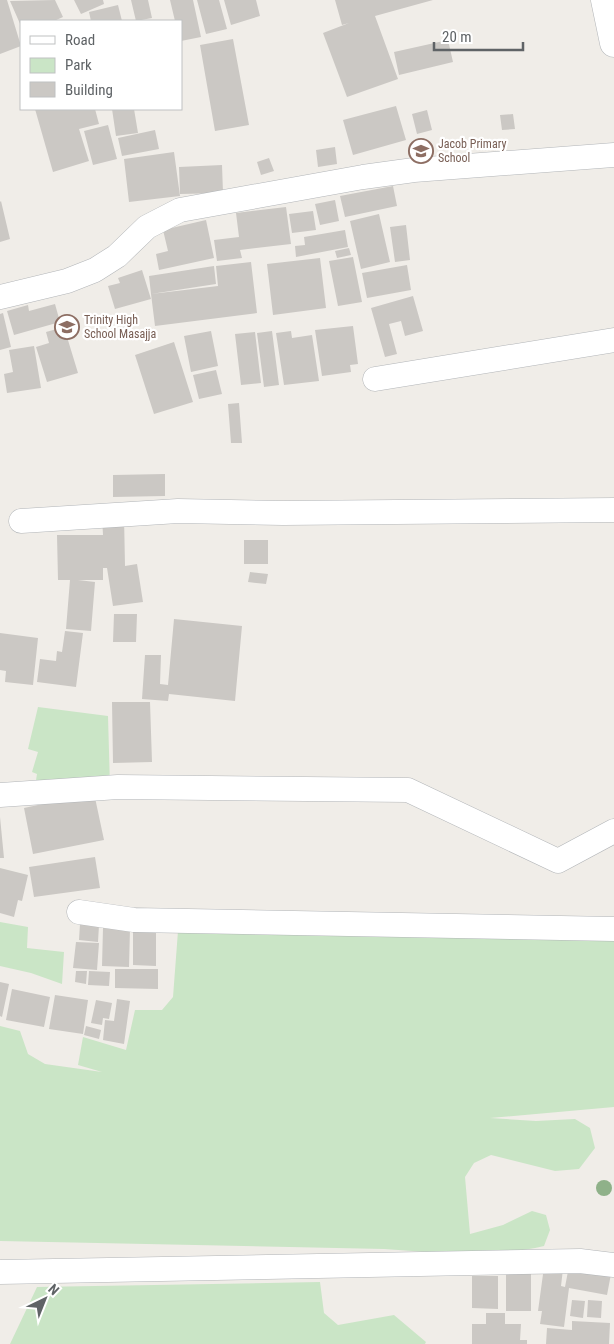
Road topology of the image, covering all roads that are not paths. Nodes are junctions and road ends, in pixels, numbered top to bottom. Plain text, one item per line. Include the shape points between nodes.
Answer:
1 (605, 0) edge
2 (614, 43) edge
3 (614, 154) edge
4 (0, 297) edge
5 (614, 340) edge
6 (375, 379) dead end
7 (614, 510) edge
8 (21, 521) dead end
9 (0, 796) edge
10 (614, 832) edge
11 (79, 912) dead end
12 (614, 929) edge
13 (614, 1265) edge
14 (0, 1272) edge

1 - 2 main road
3 - 4 street via 388,174 180,210 147,227 117,256 95,270 67,281
5 - 6 street
7 - 8 street via 178,511
9 - 10 street via 118,788 408,790 558,861
11 - 12 street via 134,920
13 - 14 street via 580,1261

